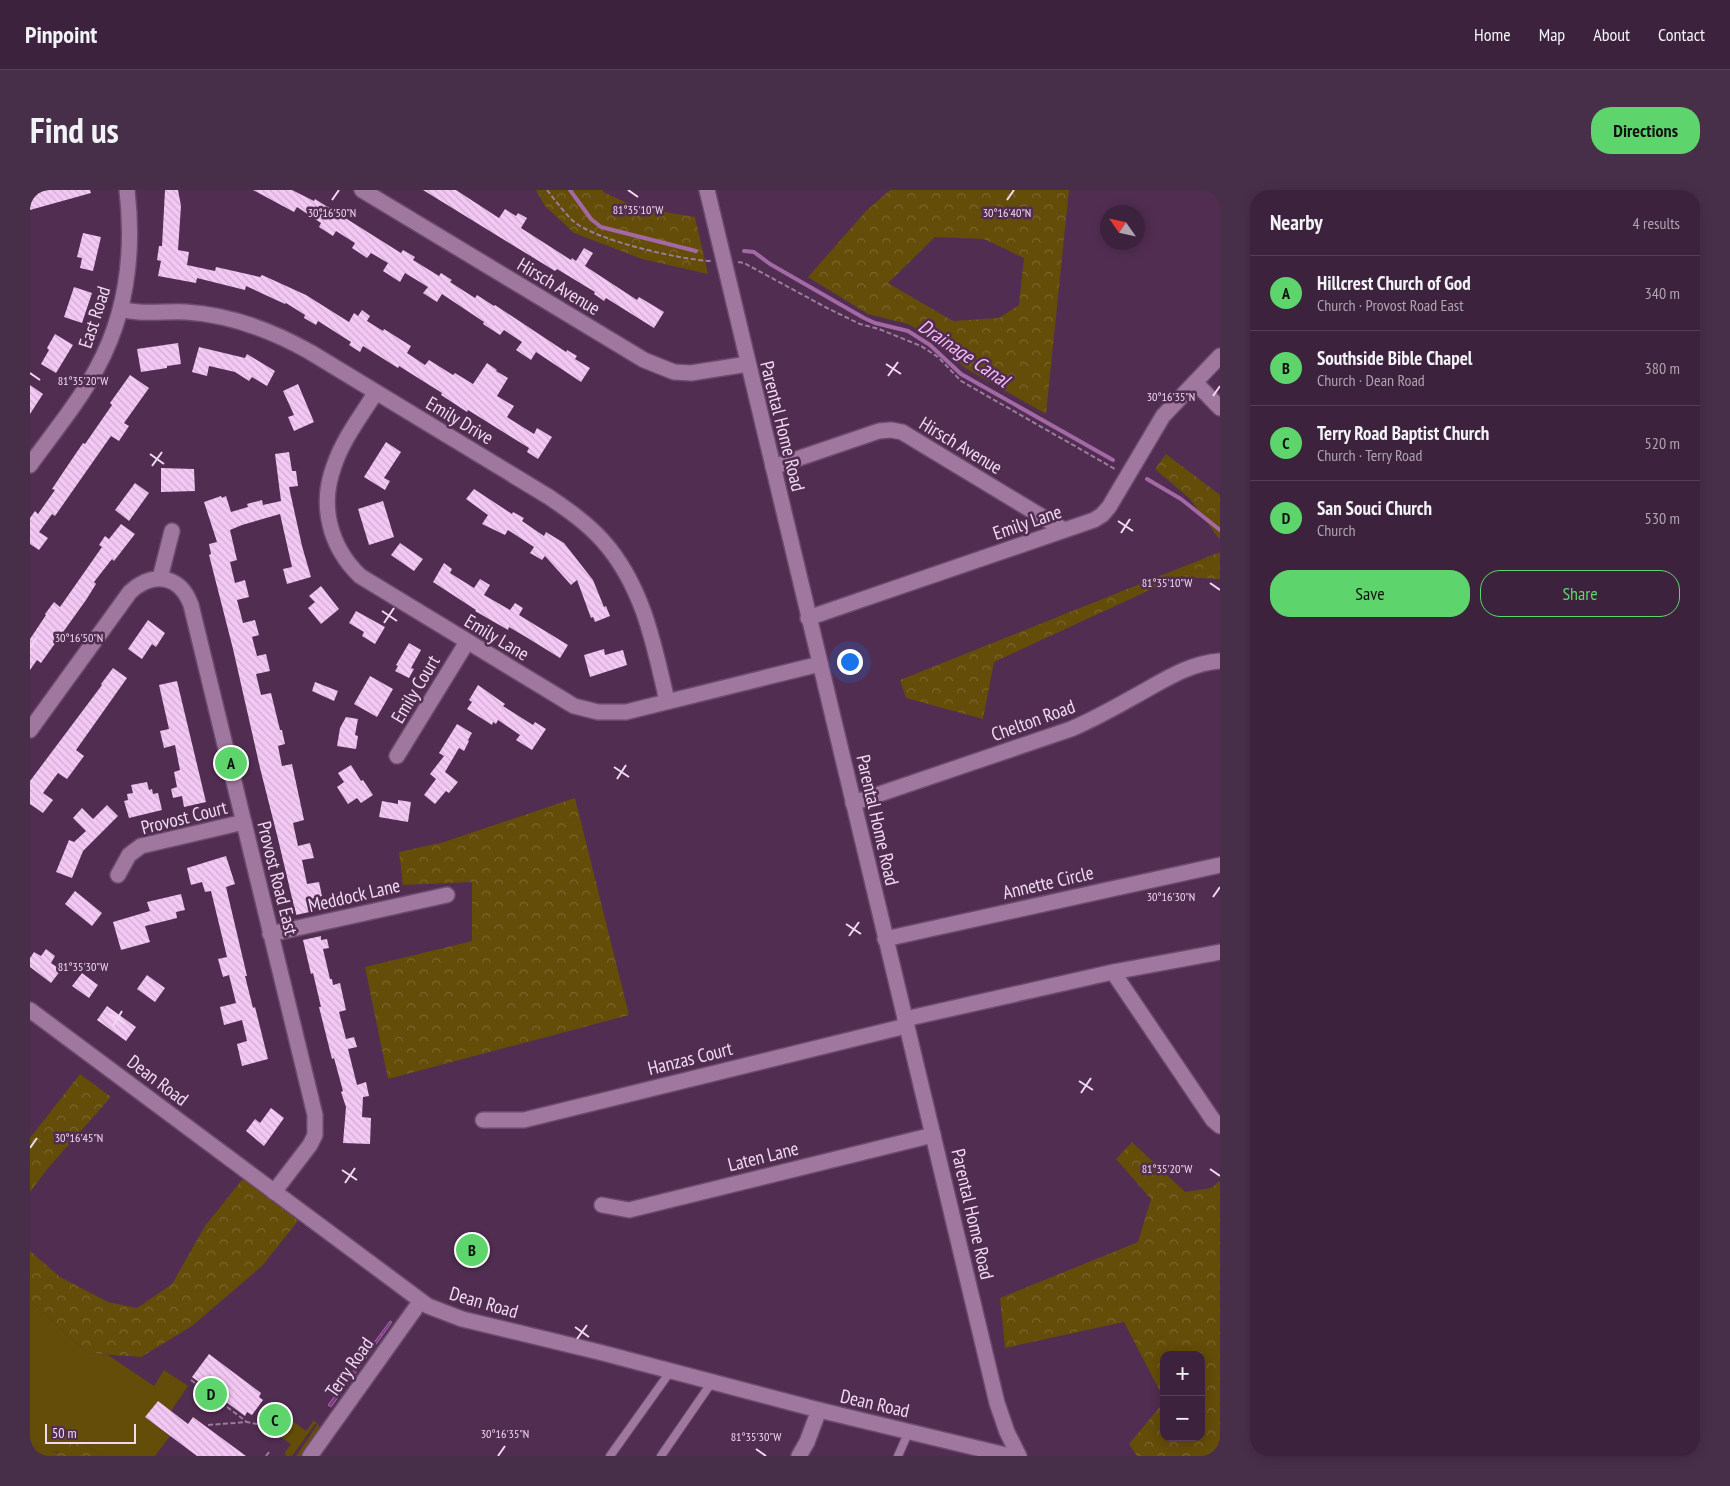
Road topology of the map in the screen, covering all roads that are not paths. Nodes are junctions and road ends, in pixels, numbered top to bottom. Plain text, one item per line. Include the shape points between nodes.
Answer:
1 (127, 190) edge
2 (362, 190) edge
3 (707, 190) edge
4 (120, 309) junction
5 (1220, 356) edge
6 (748, 364) junction
7 (1195, 382) junction
8 (376, 392) junction
9 (1220, 408) edge
10 (30, 465) edge
11 (773, 467) junction
12 (1064, 530) junction
13 (172, 531) dead end
14 (160, 578) junction
15 (808, 618) junction
16 (467, 642) junction
17 (1220, 661) edge
18 (820, 664) junction
19 (667, 701) junction
20 (30, 730) edge
21 (397, 756) dead end
22 (853, 803) junction
23 (244, 822) junction
24 (1220, 865) edge
25 (118, 875) dead end
26 (447, 895) dead end
27 (270, 934) junction
28 (885, 939) junction
29 (1220, 952) edge
30 (1113, 972) junction
31 (30, 1010) edge
32 (906, 1022) junction
33 (483, 1120) dead end
34 (1220, 1126) edge
35 (933, 1135) junction
36 (274, 1192) junction
37 (602, 1205) dead end
38 (420, 1302) junction
39 (670, 1372) junction
40 (712, 1382) junction
41 (819, 1410) junction
42 (908, 1431) junction
43 (310, 1456) edge
44 (610, 1456) edge
45 (661, 1456) edge
46 (799, 1456) edge
47 (898, 1456) edge
48 (1010, 1456) edge
49 (1019, 1456) edge

1 - 4 street, East Road via 130,259
2 - 6 street, Hirsch Avenue via 644,360 674,372 691,374
3 - 6 street, Parental Home Road
4 - 8 street, Emily Drive via 193,313 246,322 292,342
4 - 10 street, East Road via 98,368
5 - 7 street, Emily Lane
6 - 11 street, Parental Home Road
7 - 9 street
7 - 12 street, Emily Lane via 1163,416 1102,515
8 - 16 street, Emily Lane via 333,467 328,500 332,533 347,563 360,576
8 - 19 street, Emily Drive via 550,497 602,540 625,570 640,600
11 - 12 street, Hirsch Avenue via 879,431 902,432
11 - 15 street, Parental Home Road
12 - 15 street, Emily Lane
13 - 14 street
14 - 20 street via 149,579 130,592
14 - 23 street, Provost Road East via 180,587 188,596
15 - 18 street, Parental Home Road
16 - 19 street, Emily Lane via 584,710 619,713
16 - 21 street, Emily Court
17 - 22 street, Chelton Road via 1179,672 1071,730
18 - 19 street, Emily Lane
18 - 22 street, Parental Home Road
22 - 28 street, Parental Home Road
23 - 25 street, Provost Court via 141,846 129,855
23 - 27 street, Provost Road East
24 - 28 street, Annette Circle
26 - 27 street, Meddock Lane
27 - 36 street, Provost Road East via 316,1124 310,1145
28 - 32 street, Parental Home Road
29 - 30 street, Hanzas Court
30 - 32 street, Hanzas Court
30 - 34 street
31 - 36 street, Dean Road
32 - 33 street, Hanzas Court via 524,1120
32 - 35 street, Parental Home Road
35 - 37 street, Laten Lane via 629,1210
35 - 49 street, Parental Home Road via 998,1403
36 - 38 street, Dean Road
38 - 39 street, Dean Road via 462,1319
38 - 43 street, Terry Road
39 - 40 street, Dean Road
39 - 44 lane
40 - 41 street, Dean Road
40 - 45 lane
41 - 42 street, Dean Road
41 - 46 street
42 - 47 lane
42 - 48 street, Dean Road

